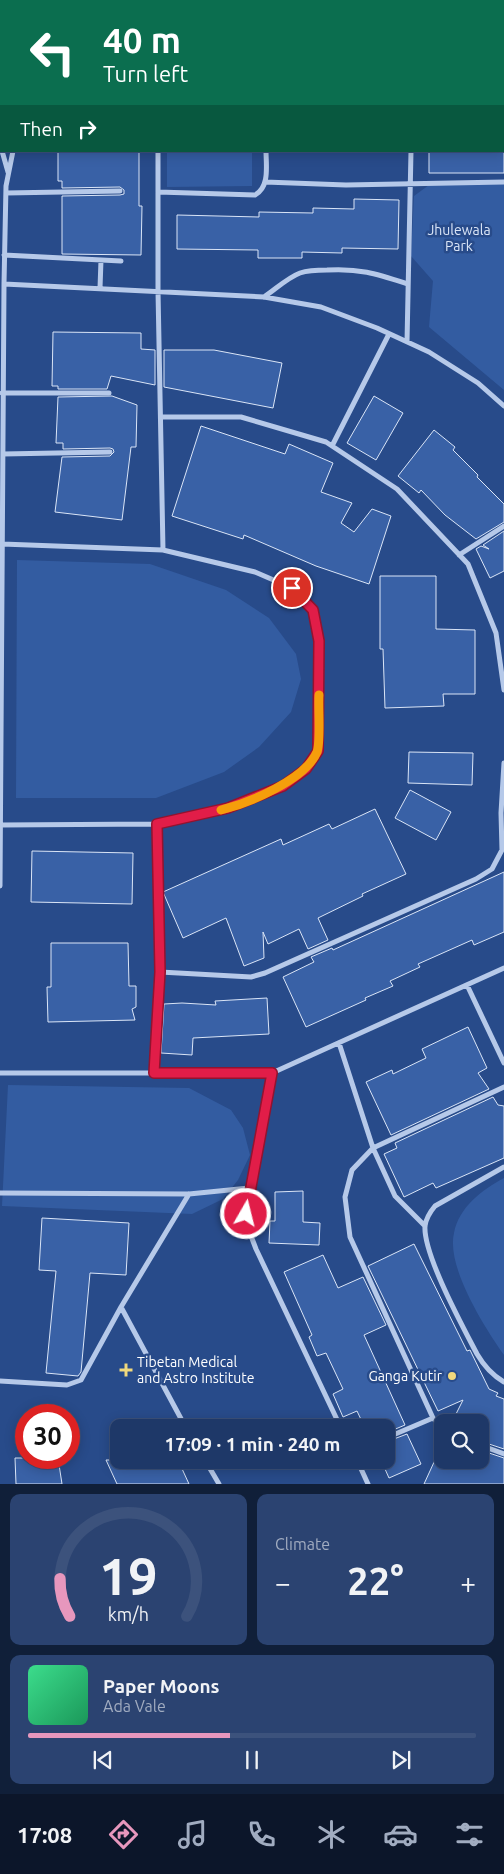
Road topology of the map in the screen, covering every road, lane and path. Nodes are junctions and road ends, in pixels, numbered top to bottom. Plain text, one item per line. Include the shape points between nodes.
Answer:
1 (3, 152) edge
2 (13, 152) edge
3 (158, 152) edge
4 (266, 152) edge
5 (411, 152) edge
6 (8, 172) junction
7 (265, 182) junction
8 (504, 182) edge
9 (410, 184) junction
10 (120, 191) dead end
11 (158, 192) junction
12 (6, 193) junction
13 (4, 256) junction
14 (101, 260) junction
15 (121, 261) dead end
16 (4, 284) junction
17 (408, 284) junction
18 (100, 288) junction
19 (158, 292) junction
20 (264, 297) junction
21 (389, 334) junction
22 (406, 342) junction
23 (2, 393) edge
24 (109, 393) dead end
25 (504, 406) edge
26 (161, 417) junction
27 (332, 446) junction
28 (110, 452) dead end
29 (3, 454) junction
30 (1, 462) edge
31 (1, 480) edge
32 (504, 526) edge
33 (2, 544) junction
34 (163, 550) junction
35 (460, 555) junction
36 (1, 599) edge
37 (504, 690) edge
38 (0, 758) edge
39 (504, 763) edge
40 (157, 824) junction
41 (0, 825) edge
42 (503, 852) edge
43 (0, 886) edge
44 (504, 968) edge
45 (160, 972) junction
46 (467, 985) junction
47 (339, 1043) junction
48 (504, 1063) edge
49 (0, 1073) edge
50 (154, 1073) junction
51 (272, 1073) junction
52 (504, 1087) edge
53 (373, 1148) junction
54 (504, 1167) edge
55 (249, 1188) junction
56 (0, 1194) edge
57 (189, 1194) junction
58 (425, 1226) junction
59 (120, 1307) junction
60 (0, 1381) edge
61 (504, 1382) edge
62 (433, 1418) joint
63 (181, 1419) edge
64 (337, 1419) edge
65 (395, 1434) edge
66 (489, 1448) edge
67 (504, 1454) edge
68 (210, 1469) edge
69 (361, 1469) edge
70 (219, 1484) edge
71 (368, 1484) edge

1 - 6 street
2 - 6 street
3 - 11 street
4 - 7 street
5 - 9 street
6 - 12 street
7 - 9 street
7 - 11 street via 260,193 255,195
8 - 9 street
9 - 17 street
10 - 12 street
11 - 19 street
12 - 13 street
13 - 14 street
13 - 16 street
14 - 15 street
14 - 18 street
16 - 18 street
16 - 23 street
17 - 20 street via 366,271 309,271 286,281
17 - 22 street
18 - 19 street
19 - 20 street
19 - 26 street
20 - 21 street via 321,307
21 - 22 street
21 - 27 street
22 - 25 street via 478,383
23 - 24 street
23 - 29 street
26 - 27 street via 241,417
26 - 34 street
27 - 35 street via 397,489
28 - 29 street
29 - 30 street
30 - 31 street
31 - 33 street
32 - 35 street
33 - 34 street
33 - 36 street
34 - 40 street via 256,572 292,588 313,610 319,641 318,751 306,769 283,786 228,808
35 - 37 street via 468,564 496,633
36 - 38 street
38 - 41 street
39 - 42 street
40 - 41 street
40 - 45 street
41 - 43 street
42 - 45 street via 492,869 476,879 265,973 251,977
44 - 46 street
45 - 50 street
46 - 47 street
46 - 48 street
47 - 51 street
47 - 53 street
49 - 50 street
50 - 51 street
51 - 55 street
52 - 53 street
53 - 58 street via 395,1196
53 - 62 street via 352,1170 345,1197 350,1237
54 - 58 street via 435,1206
55 - 57 street
55 - 64 street via 246,1214 256,1250
56 - 57 street
57 - 59 street
58 - 61 street via 434,1263 477,1354 485,1367
59 - 60 street via 81,1380 67,1385
59 - 63 street
62 - 65 street
66 - 67 street
68 - 70 street
69 - 71 street

